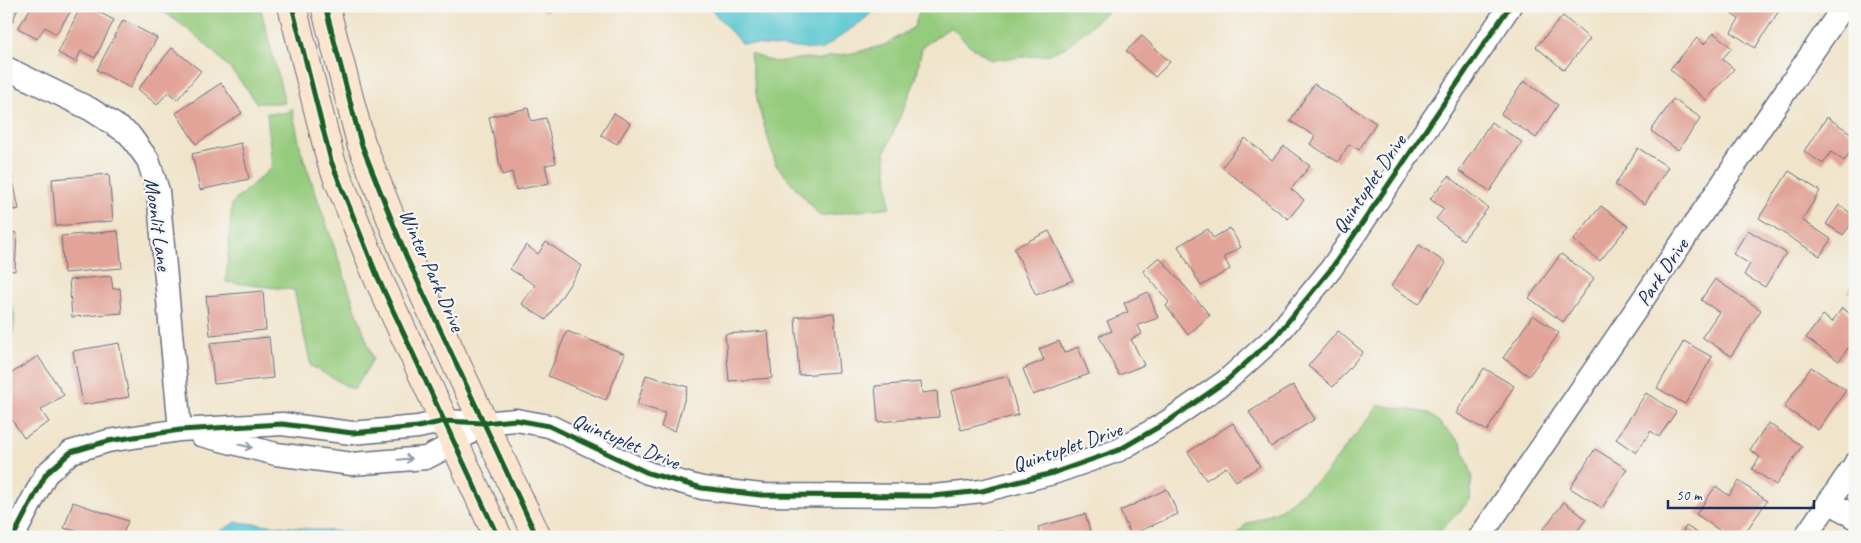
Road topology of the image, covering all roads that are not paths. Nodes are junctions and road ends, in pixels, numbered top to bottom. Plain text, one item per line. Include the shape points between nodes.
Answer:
1 (292, 6) edge
2 (325, 6) edge
3 (1510, 6) edge
4 (1844, 6) edge
5 (6, 68) edge
6 (483, 423) junction
7 (180, 430) junction
8 (352, 432) junction
9 (450, 432) junction
10 (345, 463) junction
11 (1855, 464) edge
12 (1830, 501) junction
13 (1855, 518) edge
14 (13, 537) edge
15 (498, 537) edge
16 (536, 537) edge
17 (1480, 537) edge
18 (1805, 537) edge

1 - 9 street via 331,161 378,278
2 - 6 street, Winter Park Drive via 361,143 406,256
3 - 6 street, Quintuplet Drive via 1331,269 1277,335 1226,381 1119,450 1053,473 982,491 934,496 761,495 702,488 648,472 549,426 516,420
4 - 17 street, Park Drive
5 - 7 street, Moonlit Lane via 90,109 129,134 148,160 158,191
6 - 9 street, Quintuplet Drive
6 - 16 street, Winter Park Drive
7 - 8 street, Quintuplet Drive via 282,424
7 -> 10 street via 276,454
7 - 14 street, Quintuplet Drive via 108,441 72,452 46,474
8 - 9 street, Quintuplet Drive via 418,427
8 - 10 street
10 -> 9 street via 426,458
9 - 15 street
11 - 12 street
12 - 13 street
12 - 18 street

